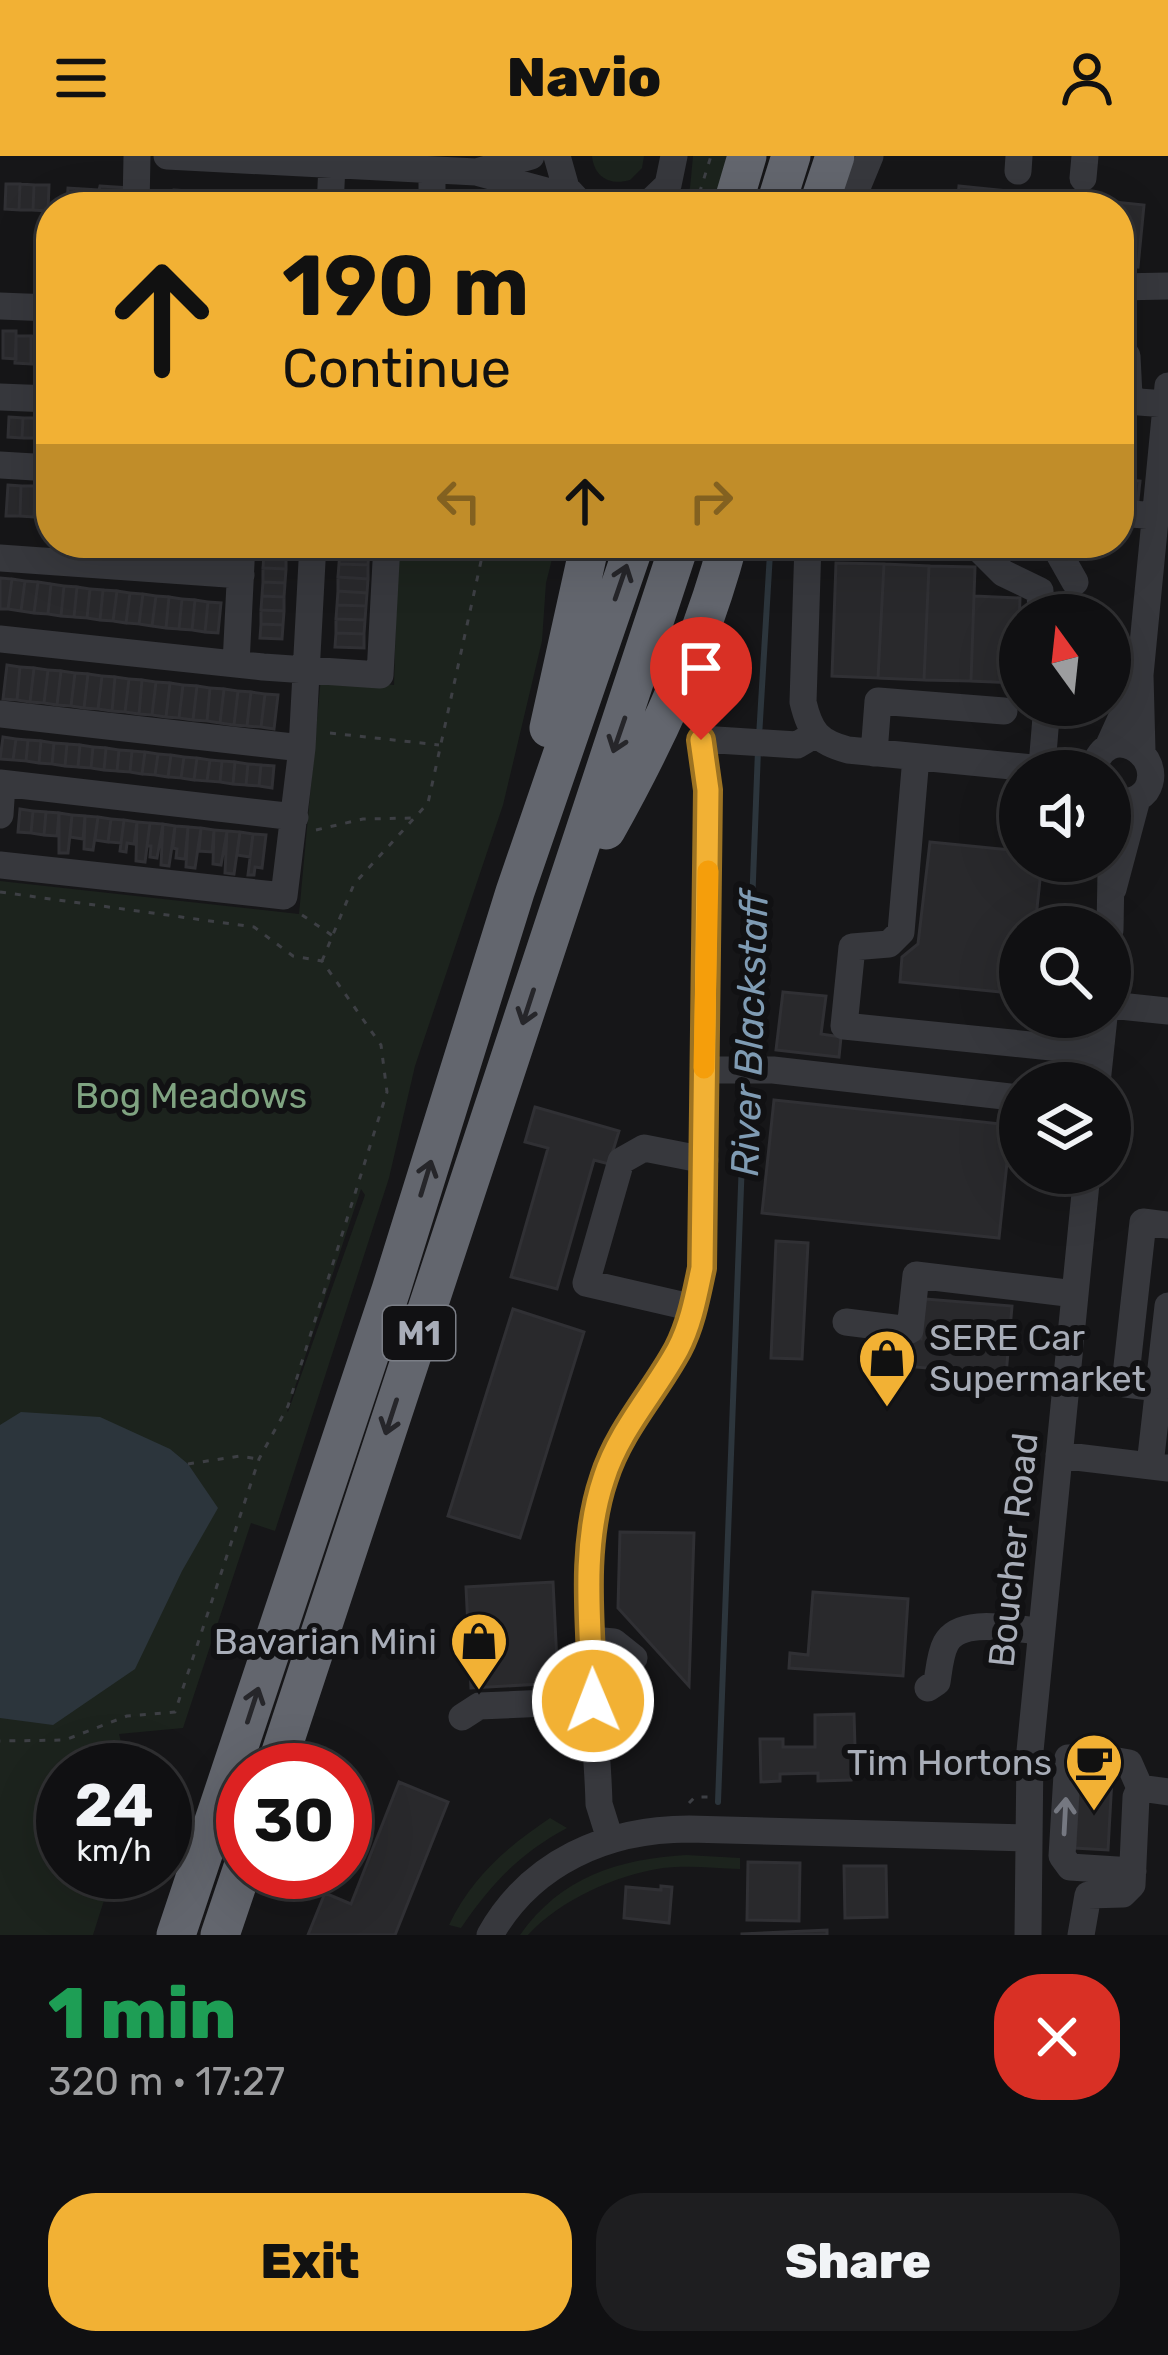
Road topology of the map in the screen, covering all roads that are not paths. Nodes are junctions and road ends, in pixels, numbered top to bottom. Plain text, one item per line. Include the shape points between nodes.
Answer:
1 (137, 156) edge
2 (167, 156) edge
3 (531, 156) edge
4 (557, 156) edge
5 (674, 156) edge
6 (747, 156) edge
7 (791, 156) edge
8 (835, 156) edge
9 (870, 156) edge
10 (332, 165) junction
11 (432, 171) junction
12 (476, 172) junction
13 (136, 192) edge
14 (331, 192) edge
15 (432, 192) edge
16 (542, 192) edge
17 (573, 192) edge
18 (660, 192) edge
19 (736, 192) edge
20 (780, 192) edge
21 (823, 192) edge
22 (855, 192) edge
23 (1168, 286) edge
24 (1134, 287) edge
25 (0, 306) edge
26 (36, 307) edge
27 (1167, 395) edge
28 (0, 397) edge
29 (36, 398) edge
30 (1134, 399) edge
31 (0, 465) edge
32 (36, 467) edge
33 (1134, 514) edge
34 (1157, 516) junction
35 (0, 558) edge
36 (242, 558) edge
37 (312, 558) edge
38 (386, 558) edge
39 (587, 558) edge
40 (630, 558) edge
41 (675, 558) edge
42 (723, 558) edge
43 (807, 558) edge
44 (989, 558) edge
45 (1061, 558) edge
46 (241, 575) junction
47 (1075, 582) dead end
48 (1040, 594) edge
49 (0, 639) edge
50 (236, 664) junction
51 (306, 670) junction
52 (1140, 675) junction
53 (961, 708) junction
54 (999, 712) edge
55 (0, 714) edge
56 (303, 740) junction
57 (802, 740) junction
58 (1104, 750) edge
59 (1114, 750) edge
60 (874, 753) junction
61 (916, 757) junction
62 (1153, 759) edge
63 (958, 760) junction
64 (999, 764) edge
65 (1, 783) edge
66 (1140, 795) edge
67 (0, 815) edge
68 (303, 824) junction
69 (0, 865) edge
70 (515, 892) junction
71 (565, 896) junction
72 (1131, 1007) edge
73 (1168, 1011) edge
74 (1102, 1038) edge
75 (1100, 1052) junction
76 (1099, 1062) edge
77 (714, 1070) junction
78 (999, 1096) edge
79 (705, 1155) junction
80 (1085, 1194) edge
81 (1168, 1225) edge
82 (1075, 1294) junction
83 (1168, 1306) edge
84 (694, 1308) junction
85 (846, 1322) dead end
86 (1159, 1388) junction
87 (1059, 1455) junction
88 (1159, 1467) edge
89 (1041, 1631) junction
90 (592, 1640) junction
91 (634, 1658) dead end
92 (928, 1688) dead end
93 (593, 1701) junction
94 (462, 1717) dead end
95 (284, 1743) edge
96 (1154, 1790) edge
97 (1028, 1838) junction
98 (610, 1839) junction
99 (1133, 1871) junction
100 (232, 1899) edge
101 (176, 1935) edge
102 (220, 1935) edge
103 (490, 1935) edge
104 (1028, 1935) edge
105 (1081, 1935) edge

1 - 13 street
2 - 10 street
3 - 12 street
4 - 17 street
5 - 18 street
6 - 19 highway
7 - 20 highway
8 - 21 highway
9 - 22 street
10 - 11 street
10 - 14 street
11 - 12 street
11 - 15 street
12 - 16 street
23 - 24 street
25 - 26 street
27 - 30 street
27 - 34 street
28 - 29 street
31 - 32 street
33 - 34 street
34 - 52 street
35 - 46 street
36 - 46 street
37 - 51 street
38 - 51 street via 380,675
39 - 70 highway
70 -> 40 highway, M1
41 -> 71 highway, M1
42 - 71 highway via 628,790
43 - 57 street
44 - 48 street
45 - 47 street
46 - 50 street
49 - 50 street
50 - 51 street
51 - 56 street
52 - 58 street
52 - 62 street
53 - 54 street
53 - 60 street via 878,701
53 - 63 street
55 - 56 street
56 - 68 street
57 - 60 street
57 - 77 street via 701,740
59 - 62 street via 1126,744
60 - 61 street
61 - 63 street
61 - 75 street via 901,932 889,944 852,947 844,1026
62 - 66 street
63 - 64 street
65 - 67 street
65 - 68 street
68 - 69 street via 288,840 284,896
101 -> 70 highway, M1
71 -> 95 highway, M1
72 - 73 street
74 - 75 street
75 - 76 street
77 - 78 street
77 - 79 street
79 - 84 street
79 - 84 street via 644,1148 621,1161 586,1283
80 - 82 street, Boucher Road
81 - 86 street via 1143,1222 1125,1384
82 - 85 street via 916,1275 910,1330
82 - 87 street, Boucher Road
83 - 86 street
84 - 90 street via 604,1478 589,1556
86 - 88 street
87 - 88 street
87 - 89 street, Boucher Road
89 - 92 street via 956,1633
89 - 97 street, Boucher Road
90 - 91 street via 614,1642
90 - 93 street
93 - 94 street via 479,1706
93 - 98 street via 599,1804
96 - 99 street via 1136,1797
99 -> 96 street via 1070,1867 1062,1856 1068,1758 1129,1763
97 - 98 street via 660,1829
97 - 104 street, Boucher Road
98 - 103 street via 542,1873
99 - 105 street via 1124,1894 1088,1894
100 - 102 highway

